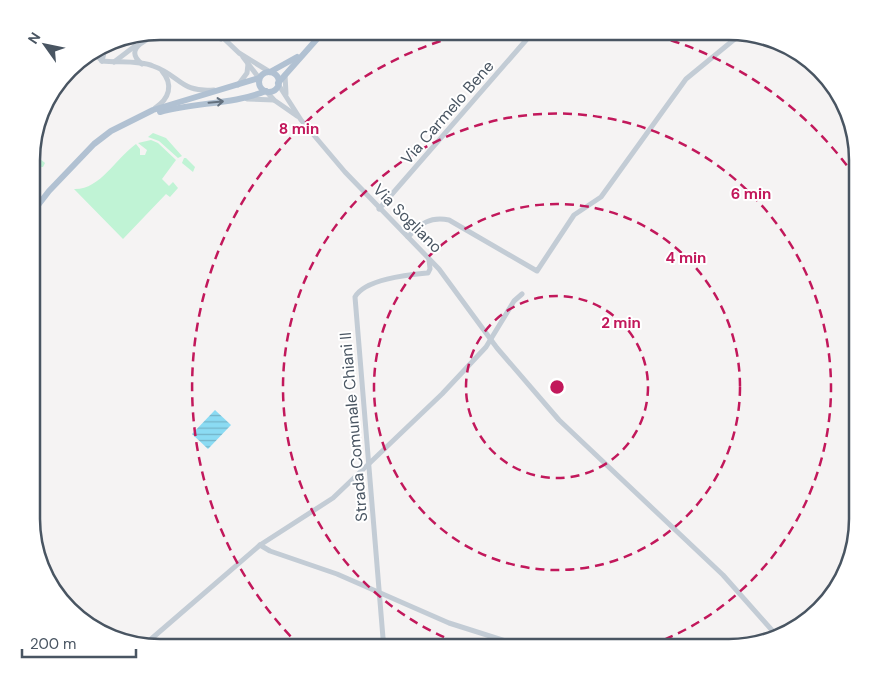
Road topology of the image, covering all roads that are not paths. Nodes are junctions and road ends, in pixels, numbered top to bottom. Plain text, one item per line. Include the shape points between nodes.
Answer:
1 (224, 40) edge
2 (315, 40) edge
3 (526, 40) edge
4 (733, 40) edge
5 (145, 41) edge
6 (227, 42) joint
7 (138, 44) junction
8 (104, 53) edge
9 (240, 53) junction
10 (104, 54) edge
11 (302, 54) junction
12 (99, 57) edge
13 (102, 61) junction
14 (111, 62) junction
15 (142, 64) junction
16 (248, 64) junction
17 (160, 69) junction
18 (270, 72) junction
19 (286, 74) junction
20 (260, 78) junction
21 (278, 83) junction
22 (238, 85) junction
23 (228, 88) junction
24 (266, 91) junction
25 (286, 97) junction
26 (247, 99) junction
27 (274, 100) junction
28 (142, 116) junction
29 (135, 120) junction
30 (301, 120) junction
31 (40, 203) edge
32 (379, 209) junction
33 (408, 238) junction
34 (429, 258) junction
35 (522, 294) dead end
36 (491, 340) junction
37 (368, 463) junction
38 (260, 545) junction
39 (380, 592) junction
40 (773, 631) edge
41 (151, 639) edge
42 (384, 639) edge
43 (499, 639) edge

1 - 6 street
2 - 11 main road
3 - 32 street, Via Carmelo Bene
4 - 33 street via 686,79 600,197 574,216 537,272 449,220 430,220 419,225
5 - 7 street
6 - 9 street, Via Sogliano
7 - 14 street
7 - 15 street via 136,57
8 - 14 street
9 - 16 street, Via Sogliano
9 - 18 street, Via Sogliano
10 - 13 street
11 - 18 main road
11 - 19 main road
12 - 13 street
13 - 14 street
14 - 15 street
15 - 17 street
16 - 20 street, Via Sogliano
16 - 22 street via 247,73
17 - 23 street via 194,90
17 - 28 street via 168,81 168,94 164,101
18 - 20 main road
18 - 21 main road, Via Sogliano
19 - 21 main road
19 - 25 street
20 - 22 main road
20 - 24 main road, Via Sogliano via 259,85
21 - 24 main road via 273,91
21 - 25 street, Via Sogliano
22 - 23 main road
23 - 28 main road
24 - 26 main road
24 - 27 street, Via Sogliano
25 - 30 street, Via Sogliano
26 - 27 street
29 -> 26 main road via 192,105
27 - 30 street, Via Sogliano
28 - 29 main road
29 - 31 main road via 111,131
30 - 32 street, Via Sogliano
32 - 33 street, Via Sogliano
33 - 34 street, Via Sogliano
34 - 36 street, Via Sogliano
34 - 37 street, Strada Comunale Chiani II via 428,273 402,276 363,287 354,297
35 - 36 street via 514,301
36 - 37 street via 442,394
36 - 40 street, Via Sogliano via 559,420 723,575
37 - 38 street via 333,498
37 - 39 street, Strada Comunale Chiani II
38 - 39 street
38 - 41 street
39 - 42 street, Strada Comunale Chiani II
39 - 43 street via 449,623

